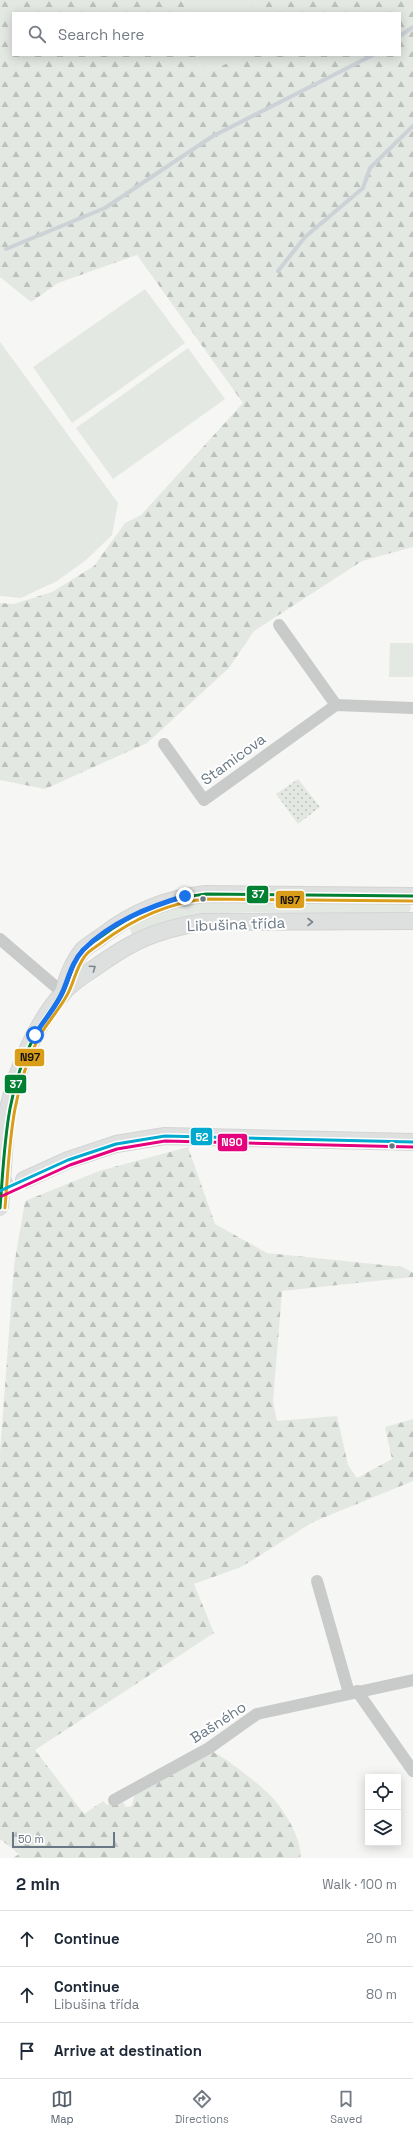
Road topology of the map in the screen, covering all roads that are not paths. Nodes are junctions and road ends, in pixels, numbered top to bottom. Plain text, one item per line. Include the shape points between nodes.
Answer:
1 (279, 625) dead end
2 (336, 705) junction
3 (413, 708) edge
4 (164, 744) dead end
5 (413, 896) edge
6 (413, 921) edge
7 (0, 939) edge
8 (63, 993) junction
9 (413, 1142) edge
10 (24, 1180) tunnel mouth
11 (0, 1208) edge
12 (317, 1582) dead end
13 (413, 1680) edge
14 (353, 1692) junction
15 (413, 1771) edge
16 (114, 1800) dead end

1 - 2 street
2 - 3 street
2 - 4 street, Stamicova via 204,800
5 - 8 street, Libušina třída via 185,896 134,914 82,951 70,971
8 -> 6 street, Libušina třída via 126,946 171,927 212,922
7 - 8 street
8 - 11 street, bridge via 35,1035 16,1080 8,1110
9 - 10 street via 165,1136 116,1144 68,1160
12 - 14 street
13 - 14 street, Bašného
14 - 15 street
14 - 16 street, Bašného via 257,1714 209,1748

